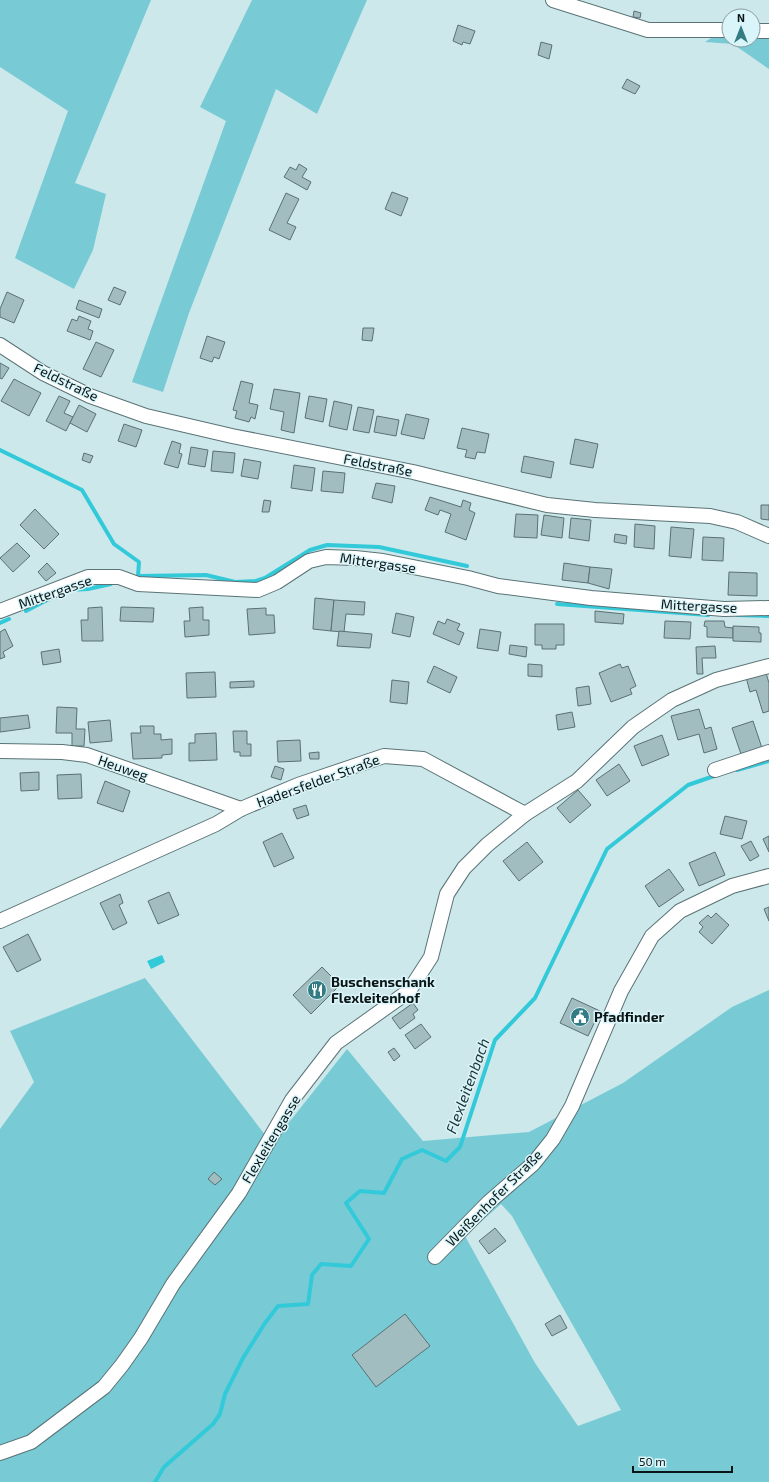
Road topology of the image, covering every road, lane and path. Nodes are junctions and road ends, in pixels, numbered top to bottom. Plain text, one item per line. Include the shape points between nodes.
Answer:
1 (553, 0) edge
2 (721, 30) edge
3 (0, 345) edge
4 (769, 536) edge
5 (769, 608) edge
6 (0, 611) edge
7 (769, 666) edge
8 (0, 751) edge
9 (769, 752) edge
10 (715, 770) dead end
11 (241, 809) junction
12 (525, 814) junction
13 (769, 876) edge
14 (0, 921) edge
15 (435, 1257) dead end
16 (0, 1454) edge

1 - 2 street via 648,30
3 - 4 street, Feldstraße via 43,373 90,396 146,416 413,472 547,505 710,516 737,522
5 - 6 street, Mittergasse via 724,609 591,598 498,586 383,561 326,557 309,561 277,582 258,590 138,584 119,577 88,577
7 - 12 street via 716,680 672,700 633,727 577,781
8 - 11 street, Heuweg via 87,755
9 - 10 street
11 - 12 street, Hadersfelder Straße via 298,785 384,756 423,759
11 - 14 street, Hadersfelder Straße via 216,824
12 - 16 street, Flexleitengasse via 464,868 447,894 432,957 409,991 336,1043 292,1100 239,1193 173,1284 141,1338 104,1387 31,1442
13 - 15 street, Weißenhofer Straße via 732,886 680,911 652,936 621,991 572,1106 553,1139 532,1164 489,1202

